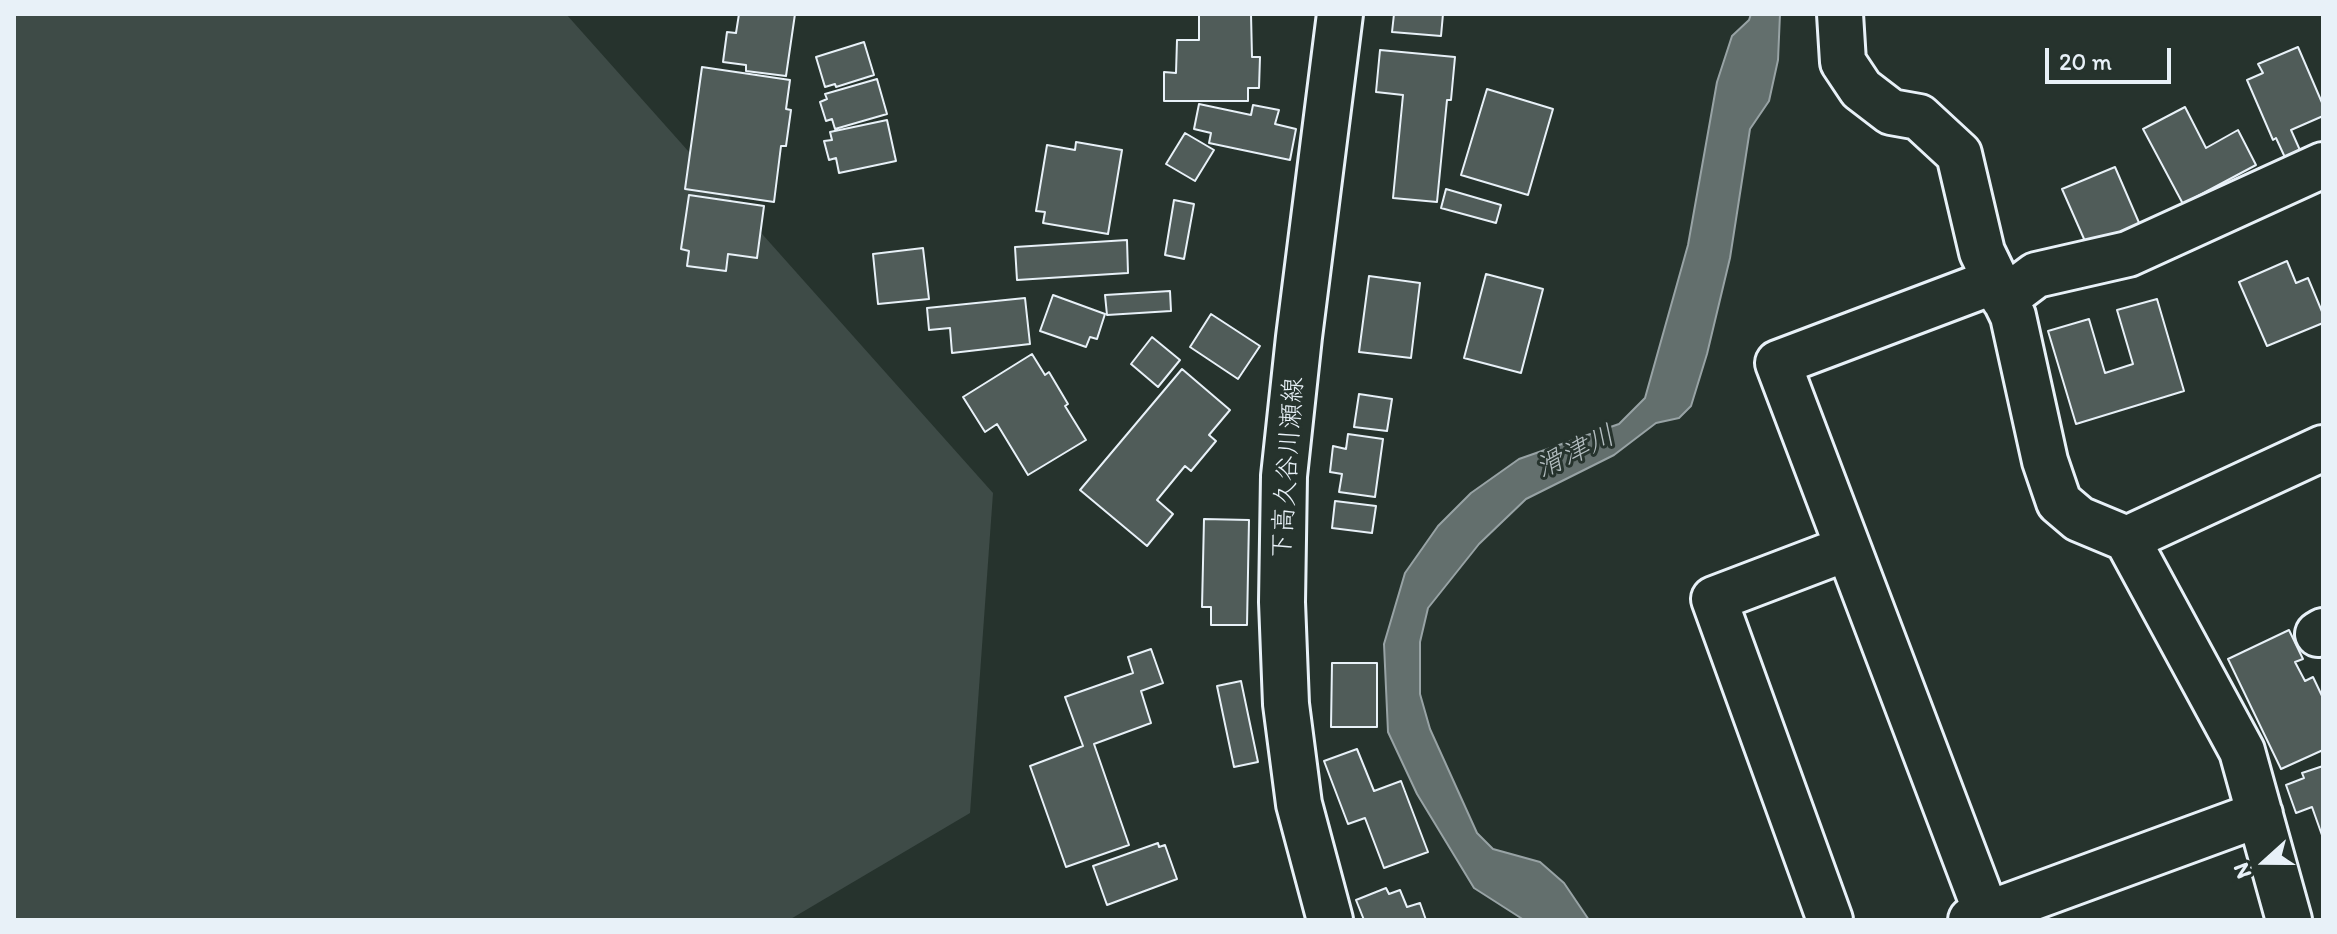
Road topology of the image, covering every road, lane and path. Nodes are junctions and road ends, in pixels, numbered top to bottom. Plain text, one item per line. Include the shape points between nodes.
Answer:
1 (1340, 14) edge
2 (1840, 14) edge
3 (2323, 165) edge
4 (2000, 290) junction
5 (2323, 448) edge
6 (2127, 539) junction
7 (1848, 548) junction
8 (2260, 814) junction
9 (1982, 918) edge
10 (1330, 920) edge
11 (1830, 920) edge
12 (2289, 920) edge

1 - 10 street, 下高久谷川瀬線 via 1284,476 1282,602 1286,704 1299,804
2 - 4 street via 1843,62 1861,89 1891,112 1919,117 1959,154 1982,252
3 - 4 street via 2128,254 2036,275
4 - 6 street via 2013,316 2059,502 2079,519
4 - 7 street via 1778,363
5 - 6 street
6 - 8 street via 2242,751
7 - 9 street
7 - 11 street via 1714,599
8 - 9 street
8 - 12 street

